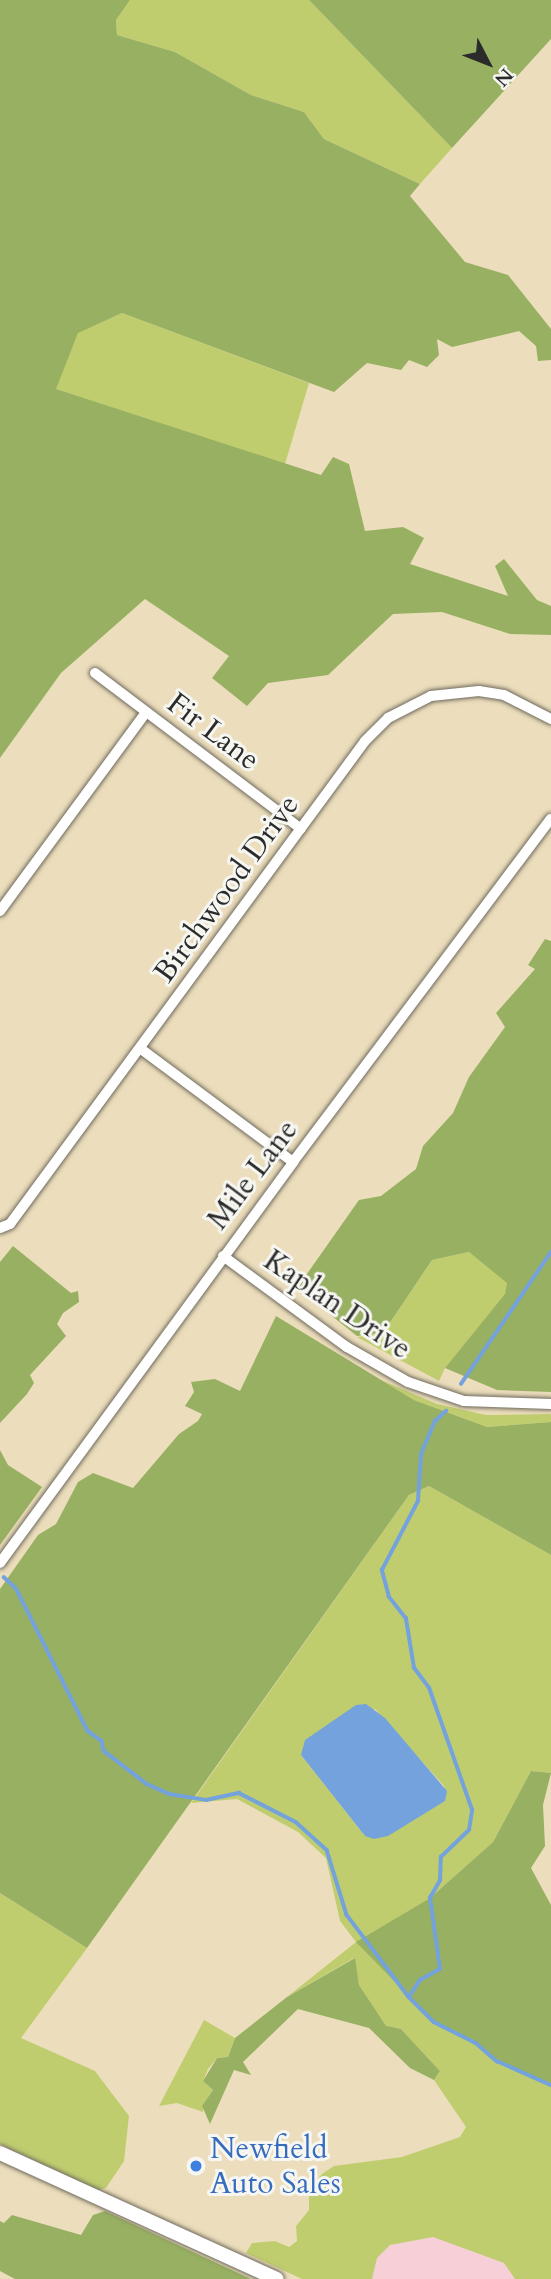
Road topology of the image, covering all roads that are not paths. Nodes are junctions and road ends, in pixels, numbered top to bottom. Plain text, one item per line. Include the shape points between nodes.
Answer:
1 (95, 673) dead end
2 (146, 712) junction
3 (551, 719) edge
4 (551, 820) edge
5 (301, 829) junction
6 (0, 911) edge
7 (141, 1049) junction
8 (293, 1162) junction
9 (0, 1228) edge
10 (223, 1256) junction
11 (551, 1404) edge
12 (0, 1563) edge
13 (0, 2153) edge
14 (277, 2279) edge

1 - 2 street, Fir Lane
2 - 5 street, Fir Lane
2 - 6 street
3 - 5 street, Birchwood Drive via 504,695 479,691 453,691 409,705 365,741
4 - 8 street, Mile Lane
5 - 7 street, Birchwood Drive
7 - 8 street
7 - 9 street, Birchwood Drive via 10,1224
8 - 10 street, Mile Lane
10 - 11 street, Kaplan Drive via 347,1347 408,1382 464,1401
10 - 12 street, Mile Lane
13 - 14 main road

